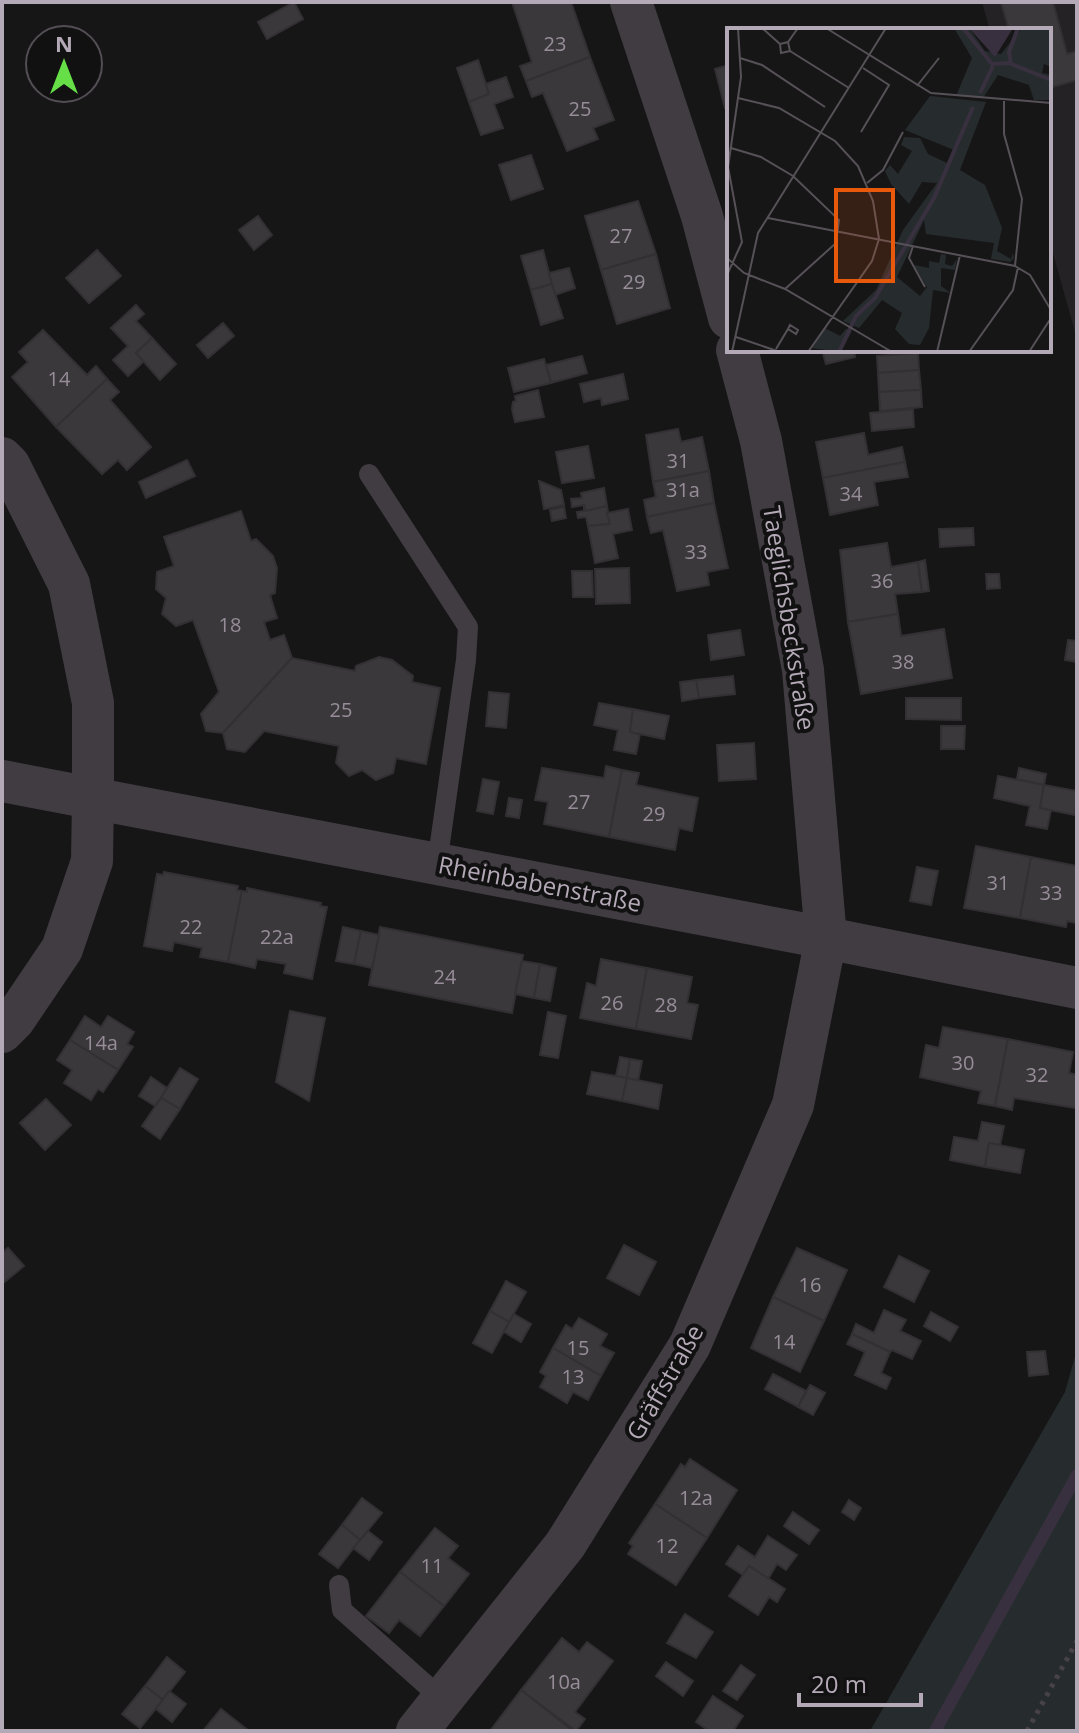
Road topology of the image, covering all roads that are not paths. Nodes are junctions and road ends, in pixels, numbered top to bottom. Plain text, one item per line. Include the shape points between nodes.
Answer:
1 (631, 2) edge
2 (727, 310) edge
3 (738, 352) edge
4 (2, 458) edge
5 (369, 474) dead end
6 (2, 781) edge
7 (93, 798) junction
8 (437, 864) junction
9 (826, 938) junction
10 (1077, 988) edge
11 (2, 1032) edge
12 (339, 1585) dead end
13 (442, 1699) junction
14 (417, 1731) edge

1 - 2 street via 702,216
3 - 9 street, Taeglichsbeckstraße via 761,441 803,670
4 - 7 street via 69,584 93,703
5 - 8 lane via 468,627
6 - 7 street, Rheinbabenstraße
7 - 8 street, Rheinbabenstraße
7 - 11 street via 92,861 62,949
8 - 9 street, Rheinbabenstraße
9 - 10 street, Rheinbabenstraße
9 - 13 street, Gräffstraße via 793,1105 690,1345 565,1545
12 - 13 lane via 342,1610
13 - 14 street, Gräffstraße

